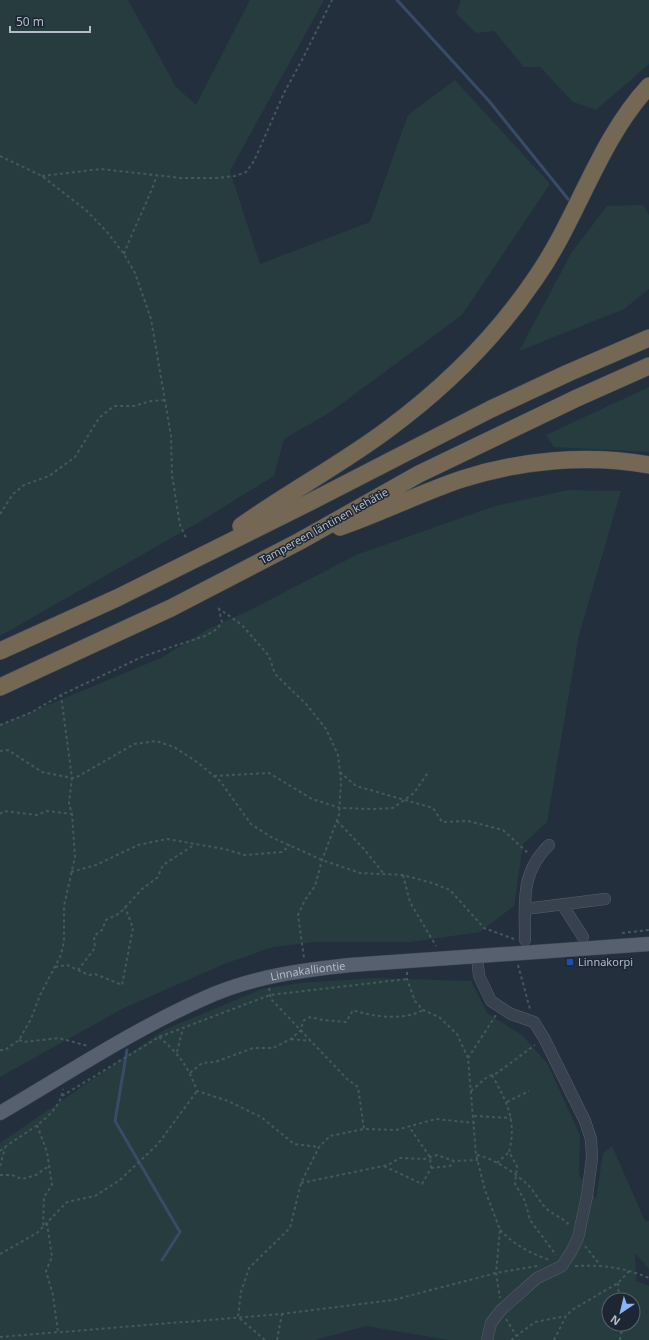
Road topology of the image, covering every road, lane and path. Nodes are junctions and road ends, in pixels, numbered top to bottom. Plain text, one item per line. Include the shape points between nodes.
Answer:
1 (332, 0) edge
2 (649, 86) edge
3 (0, 156) edge
4 (157, 175) junction
5 (42, 176) junction
6 (124, 254) junction
7 (649, 338) edge
8 (649, 366) edge
9 (164, 400) junction
10 (649, 465) edge
11 (0, 514) edge
12 (187, 540) dead end
13 (300, 541) junction
14 (199, 556) junction
15 (0, 651) edge
16 (0, 687) edge
17 (61, 694) junction
18 (0, 725) edge
19 (0, 751) edge
20 (428, 771) dead end
21 (340, 772) junction
22 (213, 776) junction
23 (72, 778) junction
24 (405, 800) junction
25 (340, 808) junction
26 (0, 814) edge
27 (72, 814) junction
28 (337, 821) junction
29 (195, 845) junction
30 (290, 845) junction
31 (549, 845) dead end
32 (322, 860) junction
33 (536, 860) junction
34 (71, 872) junction
35 (384, 874) junction
36 (403, 875) junction
37 (605, 899) dead end
38 (562, 904) junction
39 (125, 907) junction
40 (525, 909) junction
41 (583, 937) dead end
42 (521, 940) joint
43 (649, 944) edge
44 (436, 946) dead end
45 (477, 955) junction
46 (304, 958) dead end
47 (408, 961) junction
48 (518, 965) dead end
49 (55, 967) junction
50 (78, 970) junction
51 (264, 979) junction
52 (406, 979) junction
53 (270, 994) junction
54 (500, 1007) junction
55 (422, 1010) junction
56 (534, 1022) junction
57 (184, 1028) junction
58 (301, 1030) junction
59 (159, 1037) junction
60 (291, 1039) junction
61 (19, 1040) junction
62 (311, 1041) junction
63 (535, 1045) dead end
64 (91, 1046) dead end
65 (0, 1050) edge
66 (177, 1052) junction
67 (468, 1058) junction
68 (190, 1073) junction
69 (65, 1075) junction
70 (492, 1075) junction
71 (197, 1091) junction
72 (471, 1091) junction
73 (529, 1091) dead end
74 (62, 1096) junction
75 (507, 1102) junction
76 (0, 1113) edge
77 (474, 1116) junction
78 (511, 1118) junction
79 (475, 1124) junction
80 (37, 1126) junction
81 (364, 1128) junction
82 (410, 1128) junction
83 (6, 1146) junction
84 (319, 1147) junction
85 (0, 1151) edge
86 (509, 1152) junction
87 (476, 1155) junction
88 (430, 1157) junction
89 (478, 1160) junction
90 (454, 1162) junction
91 (497, 1163) junction
92 (384, 1165) junction
93 (0, 1166) edge
94 (49, 1166) junction
95 (431, 1168) junction
96 (0, 1175) edge
97 (516, 1176) junction
98 (301, 1183) junction
99 (47, 1223) junction
100 (43, 1227) junction
101 (500, 1230) junction
102 (578, 1238) junction
103 (0, 1254) edge
104 (563, 1264) junction
105 (539, 1265) dead end
106 (600, 1265) junction
107 (630, 1270) junction
108 (496, 1273) junction
109 (649, 1278) edge
110 (618, 1283) junction
111 (619, 1292) edge
112 (501, 1310) junction
113 (282, 1314) junction
114 (566, 1316) junction
115 (238, 1317) junction
116 (58, 1332) junction
117 (0, 1336) edge
118 (516, 1336) junction
119 (265, 1340) edge
120 (277, 1340) edge
121 (486, 1340) edge
122 (511, 1340) edge
123 (519, 1340) edge
124 (554, 1340) edge

1 - 4 path via 284,93 254,161 246,172 235,176 188,178
2 - 14 highway via 630,109 611,139 536,279 475,354 422,403 386,430 257,514
3 - 5 path
4 - 5 path via 101,169
4 - 6 path via 148,202 139,216
5 - 6 path via 87,211
6 - 9 path via 135,273 151,319
7 - 14 highway via 491,408 312,501
8 - 13 highway, Tampereen läntinen kehätie via 419,474
9 - 11 path via 134,406 114,406 99,418 75,457 49,476 24,485 13,494
9 - 12 path via 172,436 172,475 180,525
10 - 13 highway via 583,460 548,462 498,470 463,479
13 - 16 highway, Tampereen läntinen kehätie via 171,608
14 - 15 highway via 117,598
17 - 18 path via 32,712
17 - 21 path via 144,656 217,630 222,622 218,608 242,625 269,656 275,674 308,705 326,729 338,755
17 - 23 path
19 - 23 path via 8,750 42,772
20 - 24 path via 414,794
21 - 24 path via 356,786
21 - 25 path
22 - 23 path via 174,747 156,741 134,744
22 - 25 path via 269,773 312,799
22 - 30 path via 251,824
23 - 27 path via 69,803
24 - 25 path via 393,808
24 - 33 path via 433,808 442,822 468,821 503,830
25 - 28 path
26 - 27 path via 4,811 37,815 47,811
27 - 34 path via 75,857
28 - 32 path
28 - 35 path
29 - 30 path via 245,855 282,852
29 - 34 path via 167,840 138,845 96,865
29 - 39 path via 163,865 157,878
30 - 32 path
31 - 33 lane
32 - 35 path via 360,873
32 - 46 path via 315,886 298,915
33 - 40 lane via 528,877
34 - 49 path via 64,906 64,941
35 - 36 path
36 - 42 path via 450,890 484,928
36 - 44 path via 410,902
37 - 38 lane
38 - 40 lane
38 - 41 lane
39 - 50 path via 120,913 106,920 102,930 94,936 95,948
39 - 50 path via 133,928 122,985
40 - 42 lane
43 - 45 main road, Linnakalliontie via 571,951
45 - 47 main road, Linnakalliontie
45 - 54 lane via 479,976 484,989 491,1001
47 - 51 main road, Linnakalliontie via 313,969
47 - 52 path
48 - 56 path
49 - 50 path via 67,965
49 - 61 path
51 - 53 path
51 - 69 main road, Linnakalliontie via 215,994 137,1033
52 - 53 path
52 - 55 path
53 - 57 path
53 - 58 path via 271,999
54 - 56 lane
54 - 67 path
55 - 58 path via 412,1016 363,1014 353,1010 346,1022 310,1017 303,1021
55 - 67 path via 439,1017 457,1034
56 - 102 lane via 585,1121 591,1139 588,1196
57 - 59 path
57 - 66 path
58 - 60 path
58 - 62 path
59 - 66 path
59 - 74 path
60 - 62 path
60 - 68 path via 272,1048 253,1048 215,1062 202,1063
61 - 64 path via 24,1042 59,1038
61 - 65 path via 5,1050
62 - 81 path via 348,1080 358,1086
63 - 70 path
66 - 68 path
67 - 72 path
68 - 71 path
69 - 74 path
69 - 76 main road, Linnakalliontie
70 - 72 path
70 - 75 path
71 - 84 path via 228,1101 261,1117 294,1144
71 - 99 path via 158,1144 120,1180 95,1196 67,1202
72 - 77 path
73 - 75 path
74 - 80 path
75 - 78 path
77 - 78 path
77 - 79 path
78 - 86 path via 513,1137
79 - 82 path via 436,1119
79 - 87 path
80 - 83 path
80 - 94 path via 47,1152
81 - 82 path
81 - 84 path via 330,1136
82 - 88 path
83 - 85 path
83 - 93 path
84 - 98 path
86 - 91 path
86 - 97 path via 517,1166
87 - 89 path
87 - 91 path
88 - 90 path via 438,1154
88 - 92 path via 400,1158
88 - 95 path
89 - 90 path
89 - 101 path via 485,1190
90 - 95 path via 450,1166
91 - 97 path
92 - 95 path via 422,1184
92 - 98 path
94 - 96 path via 36,1175 22,1179
94 - 100 path via 52,1185 44,1197
97 - 102 path via 528,1185 547,1209 567,1222
97 - 104 path via 515,1184 525,1201 530,1220
98 - 115 path via 290,1228 249,1268 241,1292
99 - 100 path
99 - 116 path via 52,1257 46,1271 53,1295
100 - 103 path
101 - 104 path via 513,1244 530,1253
101 - 108 path
102 - 104 lane
102 - 106 path
104 - 106 path
104 - 112 lane via 537,1278
105 - 108 path
106 - 107 path
107 - 109 path
107 - 110 path
108 - 112 path
108 - 113 path via 394,1300
110 - 111 path
110 - 114 path via 587,1299
112 - 118 path
112 - 121 lane via 491,1323
113 - 115 path
113 - 120 path
114 - 118 path via 535,1322
114 - 124 path
115 - 116 path
115 - 119 path
116 - 117 path
118 - 122 path
118 - 123 path

